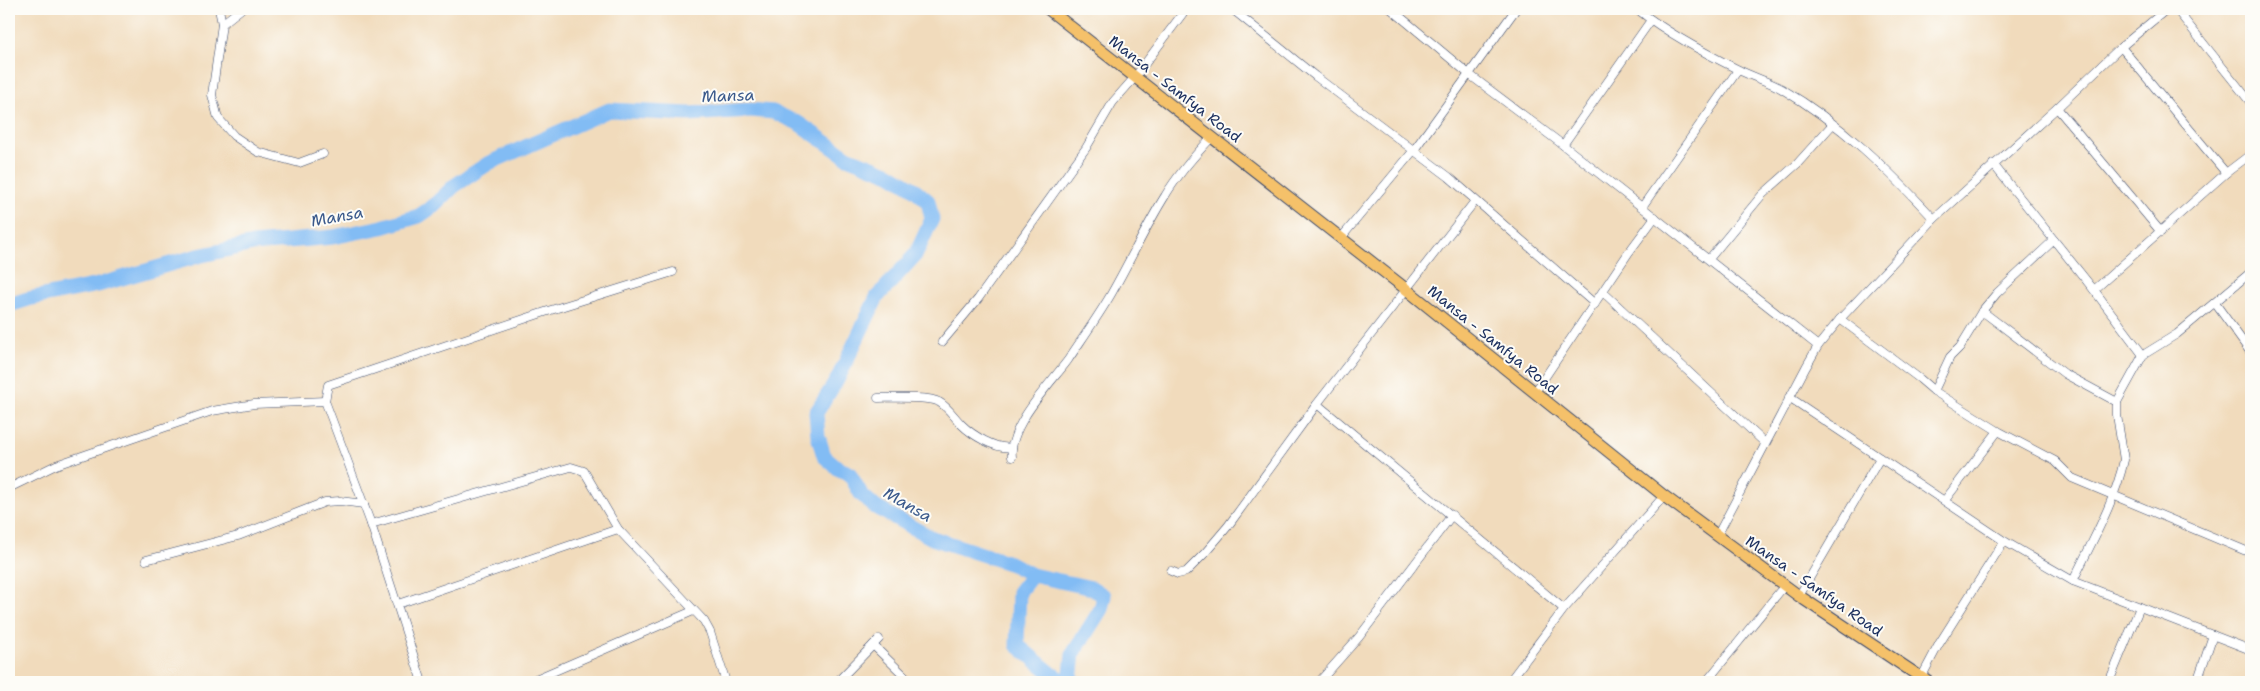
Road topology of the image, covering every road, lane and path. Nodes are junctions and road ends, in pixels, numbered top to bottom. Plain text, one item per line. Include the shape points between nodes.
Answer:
1 (219, 9) edge
2 (241, 9) edge
3 (1048, 9) edge
4 (1186, 9) edge
5 (1232, 9) edge
6 (1391, 9) edge
7 (1516, 9) edge
8 (1637, 9) edge
9 (2167, 9) edge
10 (2176, 9) edge
11 (1652, 20) junction
12 (222, 24) junction
13 (2122, 47) junction
14 (1738, 70) junction
15 (1470, 75) junction
16 (1135, 77) junction
17 (2251, 103) edge
18 (2057, 108) junction
19 (1832, 125) junction
20 (1212, 136) junction
21 (1563, 144) junction
22 (1414, 150) junction
23 (323, 154) dead end
24 (2251, 154) edge
25 (1994, 164) junction
26 (2226, 173) junction
27 (1475, 201) junction
28 (1642, 207) junction
29 (1655, 217) junction
30 (1934, 220) junction
31 (2161, 232) junction
32 (1341, 238) junction
33 (2054, 240) junction
34 (1709, 259) junction
35 (673, 272) dead end
36 (2251, 272) edge
37 (1406, 289) junction
38 (2094, 290) junction
39 (1602, 292) junction
40 (1595, 304) junction
41 (2215, 304) junction
42 (1982, 311) junction
43 (1840, 319) junction
44 (942, 342) dead end
45 (1818, 346) junction
46 (2251, 353) edge
47 (2143, 355) junction
48 (1934, 391) junction
49 (1535, 392) junction
50 (1789, 397) junction
51 (878, 398) dead end
52 (325, 401) junction
53 (2117, 402) junction
54 (1317, 404) junction
55 (1998, 431) junction
56 (1765, 443) junction
57 (1012, 448) junction
58 (1012, 457) dead end
59 (1880, 458) junction
60 (9, 488) edge
61 (1664, 496) junction
62 (2113, 496) junction
63 (1945, 500) junction
64 (364, 504) junction
65 (1452, 515) junction
66 (372, 524) junction
67 (618, 529) junction
68 (1717, 536) junction
69 (2004, 541) junction
70 (2251, 553) edge
71 (146, 560) dead end
72 (1171, 571) dead end
73 (2073, 581) junction
74 (1785, 586) junction
75 (1800, 596) junction
76 (398, 604) junction
77 (2140, 607) junction
78 (1564, 610) junction
79 (693, 611) junction
80 (2213, 635) junction
81 (879, 639) dead end
82 (873, 645) junction
83 (2251, 650) edge
84 (1925, 680) edge
85 (1709, 681) edge
86 (422, 682) edge
87 (529, 682) edge
88 (726, 682) edge
89 (837, 682) edge
90 (911, 682) edge
91 (1319, 682) edge
92 (1509, 682) edge
93 (2109, 682) edge
94 (2197, 682) edge

1 - 12 street
2 - 12 street
3 - 16 main road, Mansa - Samfya Road
4 - 16 street
5 - 22 street
6 - 15 street
7 - 15 street
8 - 11 street
9 - 13 street
10 - 17 street
11 - 14 street
11 - 21 street
12 - 23 street via 212,96 218,118 234,136 258,152 299,163
13 - 18 street
13 - 26 street
14 - 19 street via 1808,104
14 - 28 street
15 - 21 street
15 - 22 street
16 - 20 main road, Mansa - Samfya Road
16 - 44 street via 1113,102 1086,148 978,299
18 - 25 street
18 - 31 street
19 - 30 street via 1879,161
19 - 34 street via 1797,164 1762,195
20 - 32 main road, Mansa - Samfya Road
20 - 57 street via 1165,194 1111,295 1032,405
21 - 28 street
22 - 27 street via 1449,176
22 - 32 street
24 - 26 street
25 - 30 street
25 - 33 street
26 - 31 street
27 - 37 street
27 - 40 street
28 - 29 street
29 - 34 street
29 - 39 street
30 - 43 street
31 - 38 street
32 - 37 main road, Mansa - Samfya Road
33 - 38 street
33 - 42 street
34 - 45 street
35 - 52 street via 328,385
36 - 41 street
37 - 49 main road, Mansa - Samfya Road
37 - 54 street
38 - 47 street
39 - 40 street
39 - 56 street
40 - 49 street
41 - 46 street
41 - 47 street via 2177,334
42 - 48 street via 1950,357
42 - 53 street via 2065,374
43 - 45 street
43 - 48 street
45 - 50 street
47 - 53 street
48 - 55 street
49 - 61 main road, Mansa - Samfya Road
50 - 56 street
50 - 59 street
51 - 57 street via 925,397 939,402 979,437 998,447
52 - 60 street via 254,404 212,410 56,465
52 - 64 street
53 - 62 street via 2124,460
54 - 65 street
54 - 72 street via 1206,553 1186,572 1178,574
55 - 62 street via 2055,461 2072,478
55 - 63 street
56 - 68 street
57 - 58 street
59 - 63 street
59 - 75 street
61 - 68 main road, Mansa - Samfya Road
61 - 78 street
62 - 70 street
62 - 73 street
63 - 69 street
64 - 66 street
64 - 71 street via 325,502 238,536
65 - 78 street
65 - 91 street via 1359,637
66 - 67 street via 572,467 584,471
66 - 76 street
67 - 76 street
67 - 79 street
68 - 74 main road, Mansa - Samfya Road
69 - 73 street
69 - 84 street via 1939,644
73 - 77 street
74 - 75 main road, Mansa - Samfya Road
74 - 85 street
75 - 84 main road, Mansa - Samfya Road
76 - 86 street
77 - 80 street
77 - 93 street
78 - 92 street
79 - 87 street
79 - 88 street via 710,632
80 - 83 street
80 - 94 street
81 - 82 street
82 - 89 street
82 - 90 street

